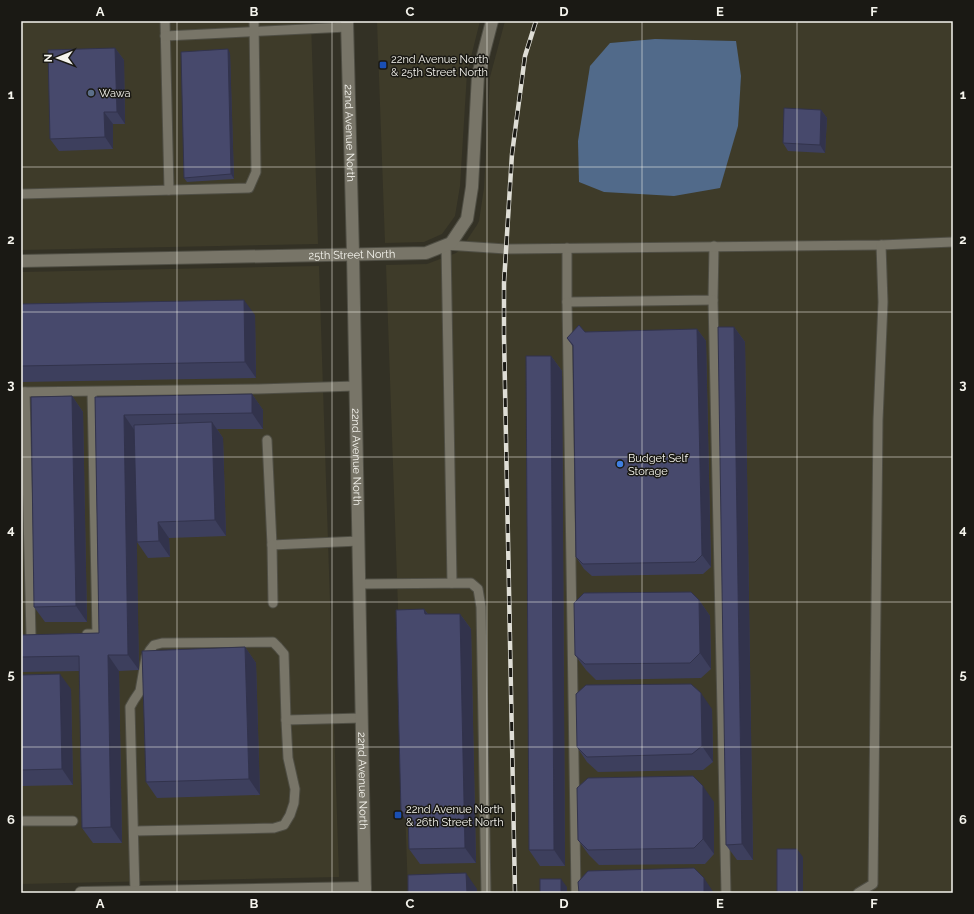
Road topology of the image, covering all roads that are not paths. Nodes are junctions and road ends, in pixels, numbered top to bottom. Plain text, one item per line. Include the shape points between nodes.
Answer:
1 (165, 21) edge
2 (254, 21) edge
3 (492, 21) edge
4 (347, 24) edge
5 (254, 32) junction
6 (165, 36) junction
7 (169, 190) junction
8 (21, 194) edge
9 (953, 242) edge
10 (446, 245) junction
11 (881, 245) junction
12 (714, 246) junction
13 (567, 248) junction
14 (353, 254) junction
15 (21, 261) edge
16 (713, 300) junction
17 (567, 302) junction
18 (356, 386) junction
19 (23, 392) edge
20 (92, 392) junction
21 (267, 440) dead end
22 (359, 541) junction
23 (272, 545) junction
24 (452, 583) junction
25 (359, 584) junction
26 (273, 603) dead end
27 (75, 634) edge
28 (21, 636) edge
29 (362, 718) junction
30 (286, 720) junction
31 (21, 821) edge
32 (73, 821) dead end
33 (134, 831) junction
34 (365, 890) edge
35 (135, 892) edge
36 (81, 893) edge
37 (486, 893) edge
38 (576, 893) edge
39 (726, 893) edge
40 (858, 893) edge

1 - 6 lane
2 - 5 lane
3 - 10 street, 25th Street North via 478,75 472,187 467,219 451,243
4 - 5 lane
4 - 14 street, 22nd Avenue North
5 - 6 lane
5 - 7 lane via 256,172 248,188
6 - 7 lane
7 - 8 lane
9 - 11 lane
10 - 13 lane via 506,249
10 - 14 street, 25th Street North via 426,253
10 - 24 lane
11 - 12 lane
11 - 40 lane via 884,302 878,420 873,884
12 - 13 lane
12 - 16 lane
13 - 17 lane
14 - 15 street, 25th Street North
14 - 18 street, 22nd Avenue North
16 - 17 lane
16 - 39 lane
17 - 38 lane
18 - 20 lane
18 - 22 street, 22nd Avenue North
19 - 20 lane
19 - 28 lane via 35,636
20 - 27 lane via 97,634
21 - 23 lane
22 - 23 lane
22 - 25 street, 22nd Avenue North
23 - 26 lane
24 - 25 lane
24 - 37 lane via 471,583 478,589 481,607
25 - 29 street, 22nd Avenue North
29 - 30 lane
29 - 34 street, 22nd Avenue North
30 - 33 lane via 288,758 295,789 294,803 284,825 274,828
30 - 33 lane via 284,654 272,642 162,643 154,646 146,657 140,691 130,707
31 - 32 lane
33 - 35 lane
34 - 35 street
35 - 36 street

